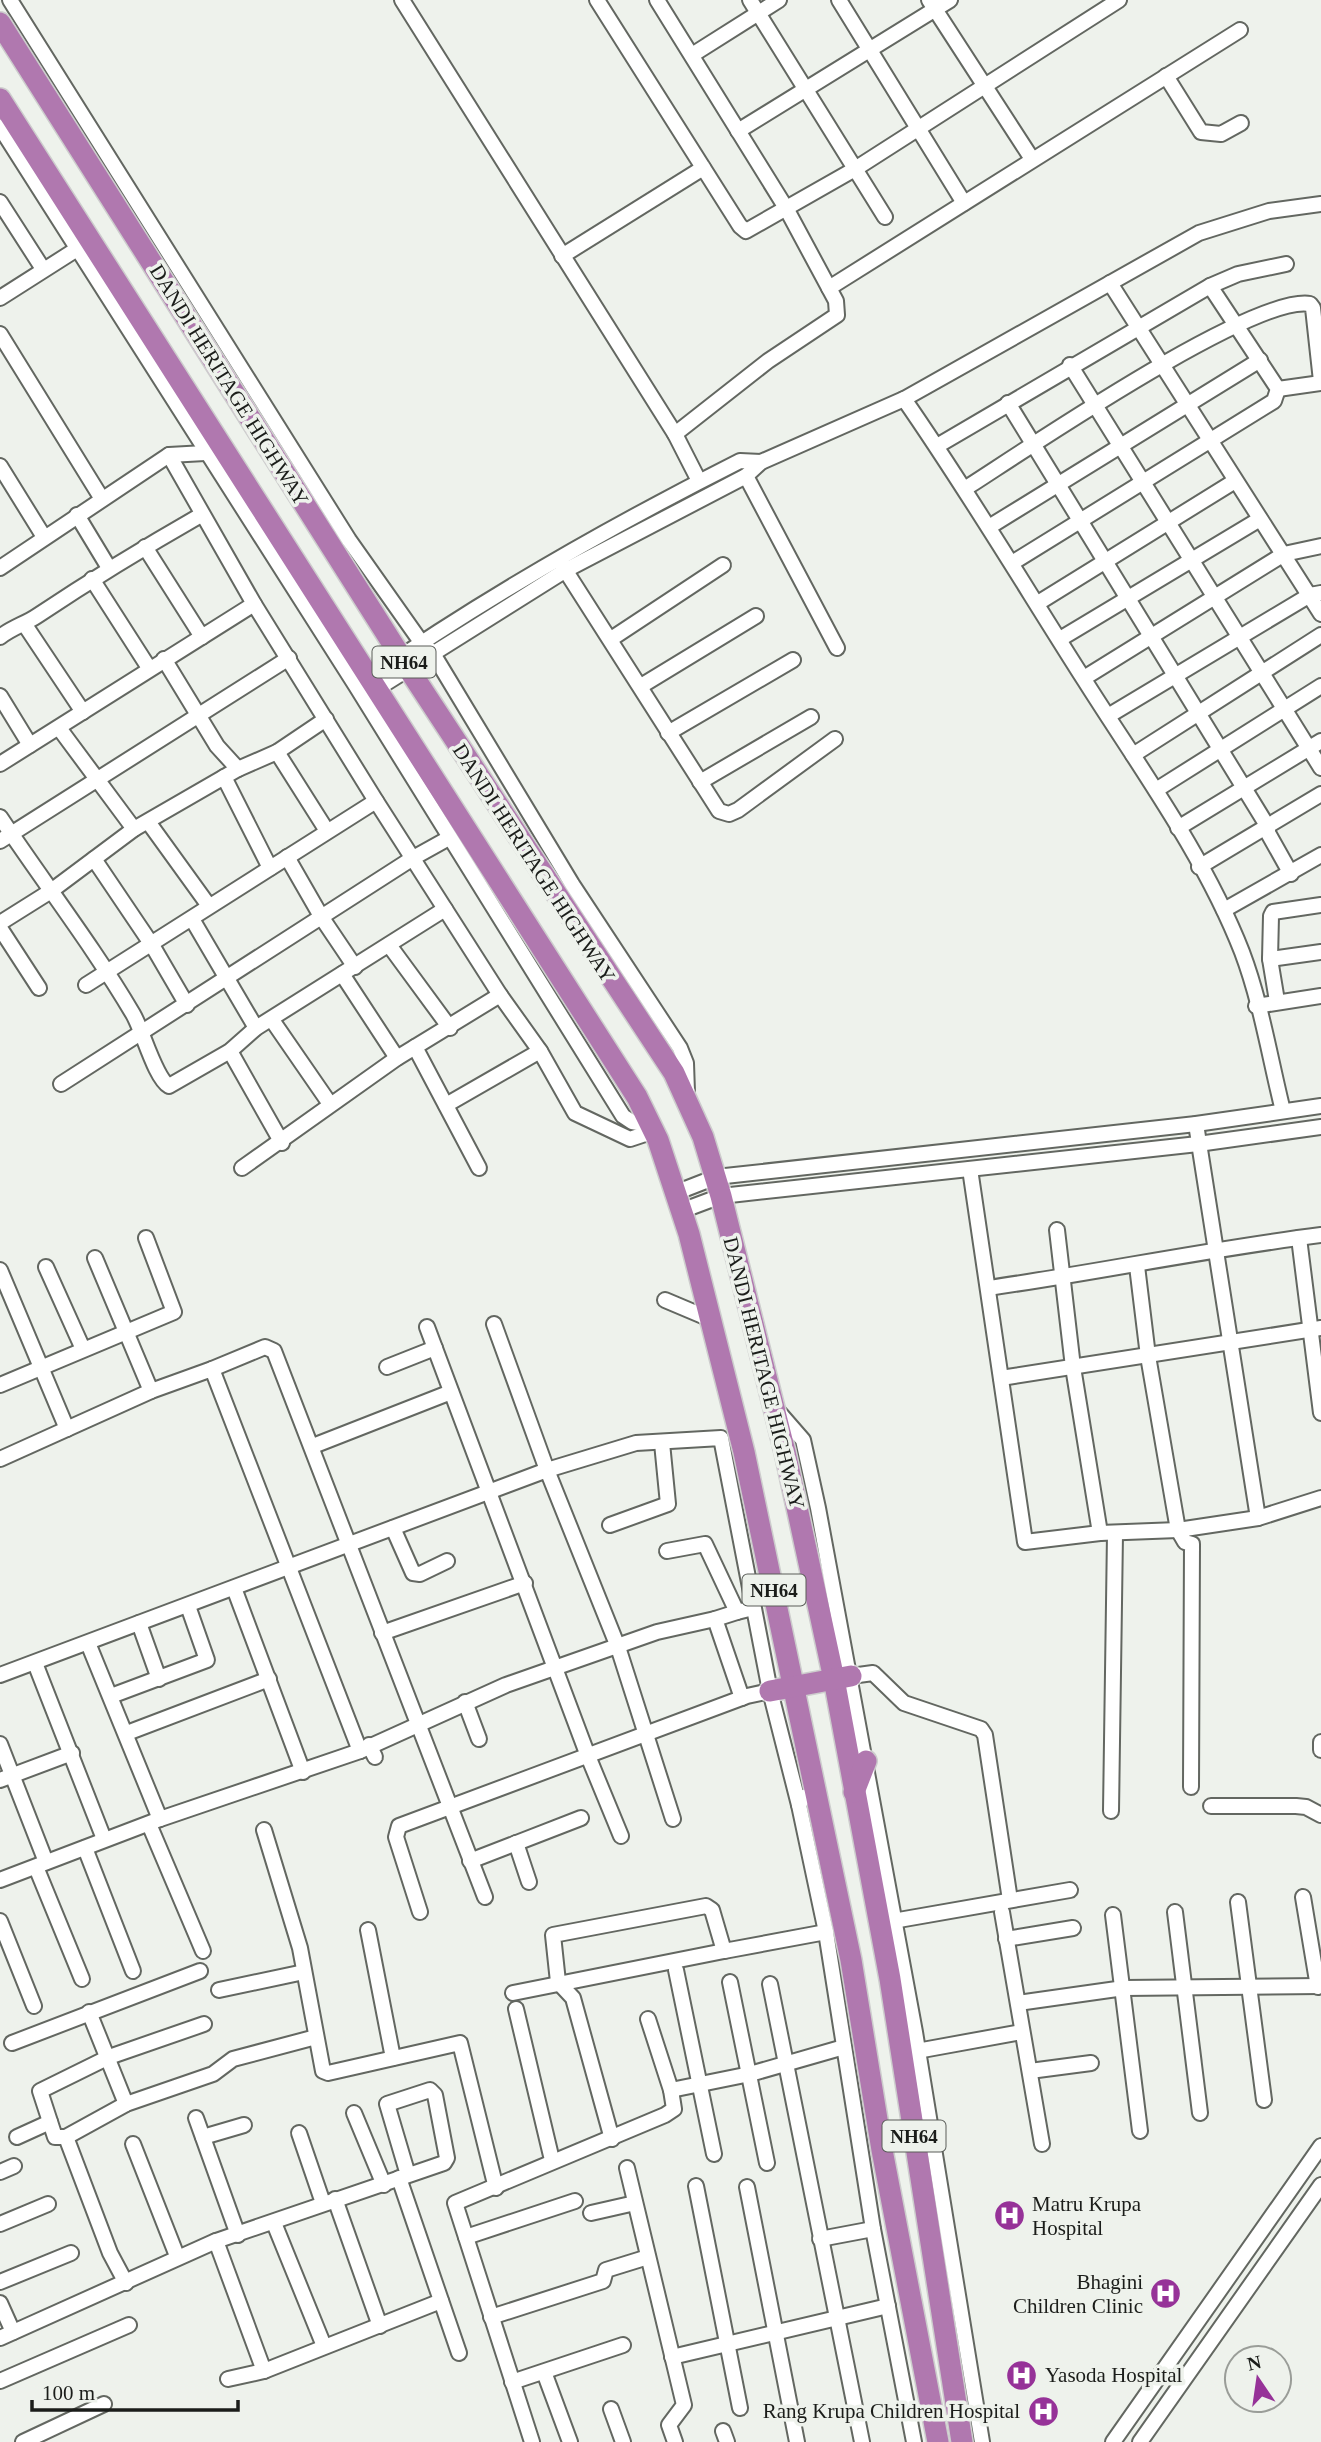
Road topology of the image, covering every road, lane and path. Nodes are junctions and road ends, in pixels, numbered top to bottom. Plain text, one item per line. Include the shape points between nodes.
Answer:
1 (10, 0) edge
2 (402, 0) edge
3 (597, 0) edge
4 (657, 0) edge
5 (779, 0) edge
6 (839, 0) edge
7 (950, 0) edge
8 (1119, 0) edge
9 (932, 5) edge
10 (754, 6) edge
11 (0, 23) edge
12 (1240, 30) dead end
13 (869, 51) junction
14 (692, 55) junction
15 (1166, 76) junction
16 (984, 85) junction
17 (806, 91) junction
18 (0, 99) edge
19 (1241, 124) dead end
20 (918, 126) junction
21 (0, 127) edge
22 (738, 131) junction
23 (1032, 159) junction
24 (703, 168) junction
25 (855, 169) junction
26 (0, 202) edge
27 (964, 203) junction
28 (1321, 204) edge
29 (786, 208) junction
30 (885, 217) dead end
31 (4, 218) edge
32 (77, 249) junction
33 (562, 256) junction
34 (1286, 264) dead end
35 (43, 269) junction
36 (1110, 283) junction
37 (1210, 286) junction
38 (829, 288) junction
39 (0, 298) edge
40 (1236, 323) junction
41 (1139, 326) junction
42 (0, 334) edge
43 (1260, 360) junction
44 (1163, 364) junction
45 (1070, 365) junction
46 (1321, 382) edge
47 (1278, 389) junction
48 (904, 399) junction
49 (1188, 402) junction
50 (1008, 403) junction
51 (1096, 407) junction
52 (675, 434) junction
53 (1212, 439) junction
54 (1033, 445) junction
55 (1119, 445) junction
56 (937, 446) junction
57 (205, 453) junction
58 (169, 455) junction
59 (761, 462) junction
60 (0, 466) edge
61 (746, 476) junction
62 (699, 481) junction
63 (1143, 481) junction
64 (1235, 481) junction
65 (1059, 483) junction
66 (966, 488) junction
67 (102, 499) junction
68 (77, 515) junction
69 (201, 515) junction
70 (1260, 519) junction
71 (1080, 520) junction
72 (1167, 524) junction
73 (989, 527) junction
74 (44, 537) junction
75 (1321, 546) edge
76 (145, 547) junction
77 (1284, 554) junction
78 (1192, 558) junction
79 (1105, 562) junction
80 (1013, 563) junction
81 (562, 564) junction
82 (723, 565) dead end
83 (0, 568) edge
84 (109, 568) junction
85 (92, 579) junction
86 (1315, 594) edge
87 (1127, 598) junction
88 (1215, 598) junction
89 (1038, 603) junction
90 (254, 604) junction
91 (1321, 614) edge
92 (756, 616) dead end
93 (24, 625) junction
94 (2, 628) edge
95 (1321, 635) edge
96 (1153, 636) junction
97 (202, 637) junction
98 (1240, 637) junction
99 (611, 639) junction
100 (1060, 639) junction
101 (426, 647) junction
102 (837, 648) dead end
103 (289, 658) junction
104 (164, 659) junction
105 (793, 660) dead end
106 (404, 662) junction
107 (149, 668) junction
108 (1264, 674) junction
109 (1177, 675) junction
110 (1084, 678) junction
111 (372, 685) junction
112 (641, 686) junction
113 (1321, 687) edge
114 (0, 696) edge
115 (1286, 709) junction
116 (83, 712) junction
117 (1201, 713) junction
118 (198, 714) junction
119 (1108, 716) junction
120 (811, 717) dead end
121 (326, 719) junction
122 (59, 728) junction
123 (668, 733) junction
124 (835, 739) dead end
125 (30, 745) junction
126 (1315, 745) edge
127 (1222, 750) junction
128 (277, 752) junction
129 (1133, 755) junction
130 (0, 764) edge
131 (1321, 768) edge
132 (238, 769) junction
133 (223, 777) junction
134 (100, 778) junction
135 (700, 782) junction
136 (1245, 788) junction
137 (1156, 790) junction
138 (1321, 794) edge
139 (376, 801) junction
140 (0, 817) edge
141 (149, 823) junction
142 (1268, 827) junction
143 (1178, 828) junction
144 (134, 829) junction
145 (327, 831) junction
146 (6, 837) edge
147 (449, 838) junction
148 (1321, 855) edge
149 (287, 857) junction
150 (413, 858) junction
151 (94, 859) junction
152 (1199, 867) junction
153 (270, 868) junction
154 (1291, 874) junction
155 (51, 891) junction
156 (1321, 905) edge
157 (209, 906) junction
158 (445, 909) junction
159 (1224, 910) junction
160 (322, 918) junction
161 (192, 919) junction
162 (0, 923) edge
163 (0, 928) edge
164 (152, 945) junction
165 (389, 945) junction
166 (1321, 952) edge
167 (1270, 958) junction
168 (355, 967) junction
169 (109, 972) junction
170 (342, 974) junction
171 (226, 980) junction
172 (86, 985) dead end
173 (39, 988) dead end
174 (500, 995) junction
175 (1321, 996) edge
176 (1277, 1001) junction
177 (187, 1005) junction
178 (1256, 1006) junction
179 (272, 1020) junction
180 (256, 1028) junction
181 (450, 1028) junction
182 (142, 1030) junction
183 (415, 1047) junction
184 (230, 1051) junction
185 (540, 1051) junction
186 (397, 1058) junction
187 (61, 1084) dead end
188 (330, 1104) junction
189 (688, 1104) junction
190 (446, 1105) junction
191 (1321, 1106) edge
192 (1283, 1111) junction
193 (1196, 1124) junction
194 (1321, 1127) edge
195 (652, 1128) junction
196 (282, 1143) junction
197 (1198, 1144) junction
198 (815, 1166) junction
199 (242, 1168) dead end
200 (479, 1168) dead end
201 (970, 1169) junction
202 (817, 1185) junction
203 (719, 1186) junction
204 (678, 1202) junction
205 (1057, 1230) dead end
206 (1321, 1235) edge
207 (146, 1238) dead end
208 (1299, 1238) junction
209 (1215, 1249) junction
210 (95, 1258) dead end
211 (1137, 1266) junction
212 (46, 1267) dead end
213 (0, 1270) edge
214 (1065, 1277) junction
215 (988, 1288) junction
216 (665, 1300) dead end
217 (494, 1324) dead end
218 (712, 1326) junction
219 (427, 1327) dead end
220 (1315, 1329) edge
221 (126, 1330) junction
222 (1229, 1342) junction
223 (435, 1348) junction
224 (83, 1349) junction
225 (1148, 1356) junction
226 (387, 1367) dead end
227 (1073, 1367) junction
228 (40, 1368) junction
229 (212, 1369) junction
230 (1001, 1378) junction
231 (0, 1385) edge
232 (151, 1391) junction
233 (450, 1392) junction
234 (1321, 1413) edge
235 (67, 1429) junction
236 (665, 1443) junction
237 (313, 1446) junction
238 (0, 1459) edge
239 (547, 1470) junction
240 (490, 1492) junction
241 (1321, 1498) edge
242 (1258, 1518) junction
243 (610, 1525) dead end
244 (393, 1528) junction
245 (1178, 1530) junction
246 (1107, 1534) junction
247 (350, 1544) junction
248 (667, 1551) dead end
249 (447, 1561) dead end
250 (290, 1566) junction
251 (525, 1583) junction
252 (234, 1588) junction
253 (188, 1606) junction
254 (753, 1608) junction
255 (737, 1612) junction
256 (715, 1619) junction
257 (139, 1623) junction
258 (382, 1633) junction
259 (88, 1643) junction
260 (618, 1647) junction
261 (35, 1663) junction
262 (555, 1668) junction
263 (0, 1675) edge
264 (842, 1677) junction
265 (159, 1679) junction
266 (269, 1679) junction
267 (795, 1687) junction
268 (770, 1691) junction
269 (111, 1696) junction
270 (742, 1698) junction
271 (465, 1702) junction
272 (418, 1724) junction
273 (127, 1733) junction
274 (647, 1735) junction
275 (479, 1739) dead end
276 (1321, 1742) edge
277 (0, 1744) edge
278 (1321, 1750) edge
279 (368, 1751) junction
280 (72, 1753) junction
281 (588, 1756) junction
282 (866, 1761) junction
283 (303, 1772) junction
284 (812, 1777) junction
285 (7, 1778) edge
286 (1191, 1787) dead end
287 (854, 1792) junction
288 (799, 1805) junction
289 (451, 1806) junction
290 (1211, 1806) dead end
291 (1111, 1811) dead end
292 (1321, 1815) edge
293 (581, 1818) dead end
294 (673, 1819) dead end
295 (154, 1821) junction
296 (264, 1830) dead end
297 (621, 1836) dead end
298 (104, 1839) junction
299 (516, 1843) junction
300 (85, 1848) junction
301 (470, 1861) junction
302 (41, 1865) junction
303 (0, 1880) edge
304 (529, 1882) dead end
305 (1070, 1890) dead end
306 (485, 1897) dead end
307 (1303, 1897) dead end
308 (1238, 1902) dead end
309 (1006, 1906) junction
310 (420, 1912) dead end
311 (1175, 1912) dead end
312 (1113, 1915) dead end
313 (0, 1921) edge
314 (893, 1921) junction
315 (1073, 1928) dead end
316 (368, 1930) dead end
317 (825, 1932) junction
318 (1006, 1939) junction
319 (203, 1951) dead end
320 (724, 1951) junction
321 (676, 1970) dead end
322 (133, 1971) dead end
323 (200, 1971) dead end
324 (304, 1972) junction
325 (82, 1979) dead end
326 (558, 1982) junction
327 (730, 1982) dead end
328 (770, 1984) dead end
329 (1185, 1987) junction
330 (1320, 1987) edge
331 (1124, 1988) junction
332 (1250, 1988) junction
333 (219, 1990) dead end
334 (513, 1993) dead end
335 (1018, 2003) junction
336 (34, 2006) dead end
337 (516, 2008) dead end
338 (89, 2012) junction
339 (648, 2019) dead end
340 (204, 2024) dead end
341 (1021, 2032) junction
342 (316, 2037) junction
343 (12, 2043) dead end
344 (844, 2046) junction
345 (918, 2051) junction
346 (109, 2057) junction
347 (393, 2058) junction
348 (783, 2062) junction
349 (1091, 2063) dead end
350 (1030, 2071) junction
351 (750, 2074) junction
352 (700, 2084) junction
353 (671, 2090) junction
354 (1264, 2100) dead end
355 (126, 2104) junction
356 (354, 2113) dead end
357 (1200, 2113) dead end
358 (196, 2118) dead end
359 (50, 2122) junction
360 (244, 2125) dead end
361 (1140, 2131) dead end
362 (299, 2133) dead end
363 (17, 2137) dead end
364 (66, 2137) junction
365 (203, 2137) junction
366 (612, 2139) junction
367 (133, 2144) dead end
368 (1042, 2144) dead end
369 (1320, 2152) edge
370 (714, 2154) dead end
371 (552, 2160) junction
372 (767, 2163) dead end
373 (14, 2166) dead end
374 (627, 2168) dead end
375 (0, 2172) edge
376 (404, 2177) junction
377 (384, 2185) junction
378 (1321, 2185) edge
379 (696, 2186) dead end
380 (747, 2187) dead end
381 (496, 2188) junction
382 (329, 2201) junction
383 (575, 2201) dead end
384 (635, 2203) junction
385 (48, 2204) dead end
386 (591, 2213) dead end
387 (274, 2223) junction
388 (0, 2224) edge
389 (873, 2229) junction
390 (238, 2235) junction
391 (466, 2236) junction
392 (820, 2239) junction
393 (216, 2241) junction
394 (71, 2253) dead end
395 (177, 2256) junction
396 (648, 2257) junction
397 (0, 2282) edge
398 (126, 2283) junction
399 (441, 2301) junction
400 (0, 2304) edge
401 (888, 2306) junction
402 (491, 2317) junction
403 (836, 2318) junction
404 (130, 2325) dead end
405 (380, 2326) junction
406 (776, 2333) junction
407 (7, 2335) edge
408 (727, 2343) junction
409 (623, 2345) dead end
410 (324, 2346) junction
411 (459, 2353) dead end
412 (672, 2357) junction
413 (264, 2371) junction
414 (544, 2372) junction
415 (228, 2379) dead end
416 (0, 2381) edge
417 (512, 2382) junction
418 (104, 2404) dead end
419 (740, 2407) dead end
420 (611, 2409) dead end
421 (23, 2442) edge
422 (532, 2442) edge
423 (569, 2442) edge
424 (623, 2442) edge
425 (675, 2442) edge
426 (797, 2442) edge
427 (862, 2442) edge
428 (914, 2442) edge
429 (939, 2442) edge
430 (962, 2442) edge
431 (982, 2442) edge
432 (1113, 2442) edge
433 (1140, 2442) edge

1 - 101 street via 349,540
2 - 33 street
3 - 24 street
4 - 14 street
5 - 10 street
6 - 13 street
7 - 9 street
8 - 16 street
9 - 13 street
9 - 16 street
10 - 14 street
10 - 17 street
11 - 106 highway, DANDI HERITAGE HIGHWAY / NH64
12 - 15 street
13 - 17 street
13 - 20 street
14 - 22 street
15 - 19 street via 1201,132 1221,134
15 - 23 street
16 - 20 street
16 - 23 street
17 - 22 street
17 - 25 street
18 - 111 highway, DANDI HERITAGE HIGHWAY / NH64
20 - 25 street
20 - 27 street
21 - 32 street
22 - 29 street
23 - 27 street
24 - 29 street via 746,231
24 - 33 street
25 - 29 street
25 - 30 street
26 - 31 street
27 - 38 street
28 - 36 street via 1269,211 1199,233
29 - 38 street
31 - 35 street
32 - 35 street
32 - 57 street
33 - 52 street
34 - 37 street via 1238,274
35 - 39 street
36 - 41 street
36 - 48 street
37 - 40 street
37 - 41 street
38 - 52 street via 837,315 768,361
40 - 43 street
40 - 44 street
40 - 46 street via 1289,303 1310,304
41 - 44 street
41 - 45 street
42 - 67 street
43 - 47 street
43 - 49 street
44 - 49 street
44 - 51 street
45 - 50 street
45 - 51 street
46 - 47 street
47 - 53 street via 1278,397 1269,407
48 - 56 street
48 - 59 street
49 - 53 street
49 - 55 street
50 - 54 street
50 - 56 street
51 - 54 street
51 - 55 street
52 - 62 street
53 - 63 street
53 - 64 street
54 - 65 street
54 - 66 street
55 - 63 street
55 - 65 street
56 - 66 street
57 - 58 street
57 - 147 street
58 - 67 street
58 - 69 street
59 - 61 street
59 - 62 street via 740,461
60 - 74 street
61 - 81 street
61 - 102 street
62 - 81 street
63 - 71 street
63 - 72 street
64 - 70 street
64 - 72 street
65 - 71 street
65 - 73 street
66 - 73 street
67 - 68 street
68 - 74 street
68 - 84 street
69 - 76 street
69 - 90 street
70 - 77 street
70 - 78 street
71 - 79 street
71 - 80 street
72 - 78 street
72 - 79 street
73 - 80 street
74 - 83 street
75 - 77 street
76 - 84 street
76 - 97 street
77 - 86 street
77 - 88 street
78 - 87 street
78 - 88 street
79 - 87 street
79 - 89 street
80 - 89 street
81 - 99 street
81 - 101 street
82 - 99 street
84 - 85 street
85 - 93 street
85 - 107 street
86 - 91 street
86 - 98 street
87 - 96 street
87 - 100 street
88 - 96 street
88 - 98 street
89 - 100 street
90 - 97 street
90 - 103 street
92 - 112 street
93 - 94 street
93 - 116 street
95 - 108 street
96 - 109 street
96 - 110 street
97 - 104 street
98 - 108 street
98 - 109 street
99 - 112 street
100 - 110 street
101 - 106 street
101 - 189 street via 680,1048 686,1063
103 - 118 street
103 - 121 street
104 - 107 street
104 - 118 street
105 - 123 street
106 - 111 street
106 - 189 highway, DANDI HERITAGE HIGHWAY / NH64 via 674,1073
107 - 116 street
108 - 115 street
108 - 117 street
109 - 117 street
109 - 119 street
110 - 119 street
111 - 195 highway, DANDI HERITAGE HIGHWAY / NH64 via 630,1086
112 - 123 street
113 - 115 street
114 - 125 street
115 - 126 street
115 - 127 street
116 - 122 street
117 - 127 street
117 - 129 street
118 - 132 street
118 - 134 street
119 - 129 street
120 - 135 street
121 - 128 street
121 - 139 street
122 - 125 street
122 - 134 street
123 - 135 street
124 - 135 street via 729,814 719,811
125 - 130 street
126 - 131 street
126 - 136 street
127 - 136 street
127 - 137 street
128 - 132 street
128 - 145 street
129 - 137 street
132 - 133 street
133 - 141 street
133 - 153 street
134 - 144 street
134 - 146 street
136 - 142 street
136 - 143 street
137 - 143 street
138 - 142 street
139 - 145 street
139 - 150 street
140 - 146 street
141 - 144 street
141 - 157 street
142 - 152 street
142 - 154 street
143 - 152 street
144 - 151 street
145 - 149 street
146 - 155 street
147 - 150 street
147 - 195 street via 624,1116
148 - 154 street
149 - 153 street
149 - 160 street
150 - 158 street
150 - 160 street
151 - 155 street
151 - 164 street
152 - 159 street
153 - 157 street
154 - 159 street
155 - 162 street
155 - 169 street
156 - 167 street via 1273,912
157 - 161 street
158 - 165 street
158 - 174 street
159 - 178 street via 1243,954
160 - 168 street
160 - 171 street
161 - 164 street
161 - 171 street
163 - 173 street
164 - 169 street
164 - 177 street
165 - 168 street
165 - 181 street
166 - 167 street
167 - 176 street
168 - 170 street
169 - 172 street
169 - 182 street
170 - 179 street
170 - 186 street
171 - 177 street
171 - 180 street
174 - 181 street
174 - 185 street
175 - 176 street
176 - 178 street
177 - 182 street
178 - 192 street
179 - 180 street
179 - 188 street
180 - 184 street
181 - 183 street
182 - 184 street via 161,1078 169,1086
182 - 187 street
183 - 186 street
183 - 190 street
184 - 196 street
185 - 190 street
185 - 195 street via 578,1117 630,1139
186 - 188 street
188 - 196 street
189 - 203 highway, DANDI HERITAGE HIGHWAY / NH64
190 - 200 street
191 - 192 street
192 - 193 street
193 - 197 street
193 - 198 street
194 - 197 street
195 - 204 highway, DANDI HERITAGE HIGHWAY / NH64
196 - 199 street
197 - 201 street
197 - 209 street
198 - 202 street
198 - 203 street
201 - 202 street
201 - 215 street
202 - 203 street
203 - 204 street
203 - 264 highway, DANDI HERITAGE HIGHWAY / NH64
204 - 218 highway, DANDI HERITAGE HIGHWAY / NH64
205 - 214 street
206 - 208 street
207 - 221 street via 174,1312
208 - 209 street
208 - 220 street
209 - 211 street
209 - 222 street
210 - 221 street
211 - 214 street
211 - 225 street
212 - 224 street
213 - 228 street
214 - 215 street
214 - 227 street
215 - 230 street
216 - 218 street
217 - 239 street
218 - 267 highway, DANDI HERITAGE HIGHWAY / NH64
219 - 223 street
220 - 222 street
220 - 234 street
221 - 224 street
221 - 232 street
222 - 225 street
222 - 242 street
223 - 226 street
223 - 233 street
224 - 228 street
225 - 227 street
225 - 245 street
227 - 230 street
227 - 246 street
228 - 231 street
228 - 235 street
229 - 232 street
229 - 237 street via 271,1347
229 - 250 street
230 - 246 street via 1025,1542
232 - 235 street
233 - 237 street
233 - 240 street
235 - 238 street
236 - 239 street via 636,1443
236 - 243 street via 668,1504
236 - 254 street via 721,1438 724,1442
237 - 247 street
239 - 240 street
239 - 260 street
240 - 244 street
240 - 251 street
241 - 242 street
242 - 245 street
244 - 247 street
244 - 249 street via 413,1573
245 - 246 street
245 - 286 street via 1185,1542 1192,1544
246 - 291 street
247 - 250 street
247 - 258 street
248 - 255 street via 705,1544
250 - 252 street
250 - 279 street
251 - 258 street
251 - 262 street
252 - 253 street
252 - 266 street
253 - 257 street
253 - 265 street via 206,1660
254 - 255 street
254 - 268 street
255 - 256 street
256 - 260 street via 657,1632
256 - 270 street
257 - 259 street
257 - 265 street
258 - 272 street
259 - 261 street
259 - 269 street
260 - 262 street
260 - 274 street
261 - 263 street
261 - 280 street
262 - 271 street
262 - 281 street
264 - 267 highway
264 - 282 street
264 - 287 highway, DANDI HERITAGE HIGHWAY / NH64
264 - 309 street via 873,1673 905,1703 981,1729
265 - 269 street
266 - 273 street
266 - 283 street
267 - 268 highway
267 - 284 highway, DANDI HERITAGE HIGHWAY / NH64
268 - 270 street
268 - 288 street
269 - 273 street
270 - 274 street
271 - 272 street
271 - 275 street
272 - 279 street
272 - 289 street
273 - 295 street
274 - 281 street
274 - 294 street
276 - 278 street
277 - 285 street
279 - 283 street
280 - 285 street
280 - 298 street
281 - 289 street
281 - 297 street
282 - 287 highway
282 - 314 street
283 - 295 street
284 - 288 street
284 - 429 highway, NH64 via 851,1960 895,2226
285 - 302 street
287 - 430 highway, NH64 via 890,1979
288 - 317 street
289 - 301 street
289 - 310 street via 399,1826 397,1832
290 - 292 street via 1296,1806
293 - 299 street
295 - 298 street
295 - 319 street
296 - 324 street
298 - 300 street
299 - 301 street
299 - 304 street
300 - 302 street
300 - 322 street
301 - 306 street
302 - 303 street
302 - 325 street
305 - 309 street
307 - 330 street
308 - 332 street
309 - 314 street
309 - 318 street
311 - 329 street
312 - 331 street
313 - 336 street
314 - 345 street
315 - 318 street
316 - 347 street
317 - 320 street
317 - 344 street
318 - 335 street
320 - 326 street
320 - 326 street via 712,1910 706,1906 560,1931 552,1941
321 - 352 street
323 - 338 street
324 - 333 street
324 - 342 street
326 - 334 street
326 - 366 street via 573,1998
327 - 351 street
328 - 348 street
329 - 331 street
329 - 332 street
329 - 357 street
330 - 332 street
331 - 335 street
331 - 361 street
332 - 354 street
335 - 341 street
337 - 371 street
338 - 343 street
338 - 346 street
339 - 353 street
340 - 346 street
341 - 345 street
341 - 350 street
342 - 347 street via 324,2073
342 - 355 street via 233,2059 213,2074
344 - 348 street
344 - 389 street
345 - 431 street
346 - 355 street
346 - 359 street via 40,2091
347 - 381 street via 460,2043
348 - 351 street
348 - 392 street
349 - 350 street
350 - 368 street
351 - 352 street
351 - 372 street
352 - 353 street
352 - 370 street
353 - 366 street via 673,2111
355 - 364 street
356 - 377 street
358 - 365 street
359 - 363 street
359 - 364 street via 57,2139
360 - 365 street
362 - 382 street
364 - 398 street
365 - 390 street
366 - 371 street
367 - 395 street
369 - 432 street
371 - 381 street
373 - 375 street
374 - 384 street
376 - 376 street via 387,2104 430,2090 435,2095 447,2158
376 - 377 street
376 - 399 street
377 - 382 street
378 - 433 street
379 - 408 street
380 - 406 street
381 - 391 street via 455,2203
382 - 387 street
382 - 405 street
383 - 391 street
384 - 386 street
384 - 396 street
385 - 388 street
387 - 390 street
387 - 410 street
389 - 392 street
389 - 401 street
390 - 393 street
391 - 402 street
392 - 403 street
393 - 395 street
393 - 413 street
394 - 397 street
395 - 398 street
396 - 402 street via 614,2265 606,2270 603,2281
396 - 412 street
398 - 407 street
399 - 405 street
399 - 411 street
400 - 407 street
401 - 403 street
401 - 428 street
402 - 417 street
403 - 406 street
403 - 427 street
404 - 416 street
405 - 410 street
406 - 408 street
406 - 426 street
408 - 412 street
408 - 419 street
409 - 414 street
410 - 413 street
412 - 425 street via 684,2405 669,2425
413 - 415 street
414 - 417 street
414 - 423 street
417 - 422 street
418 - 421 street
420 - 424 street

